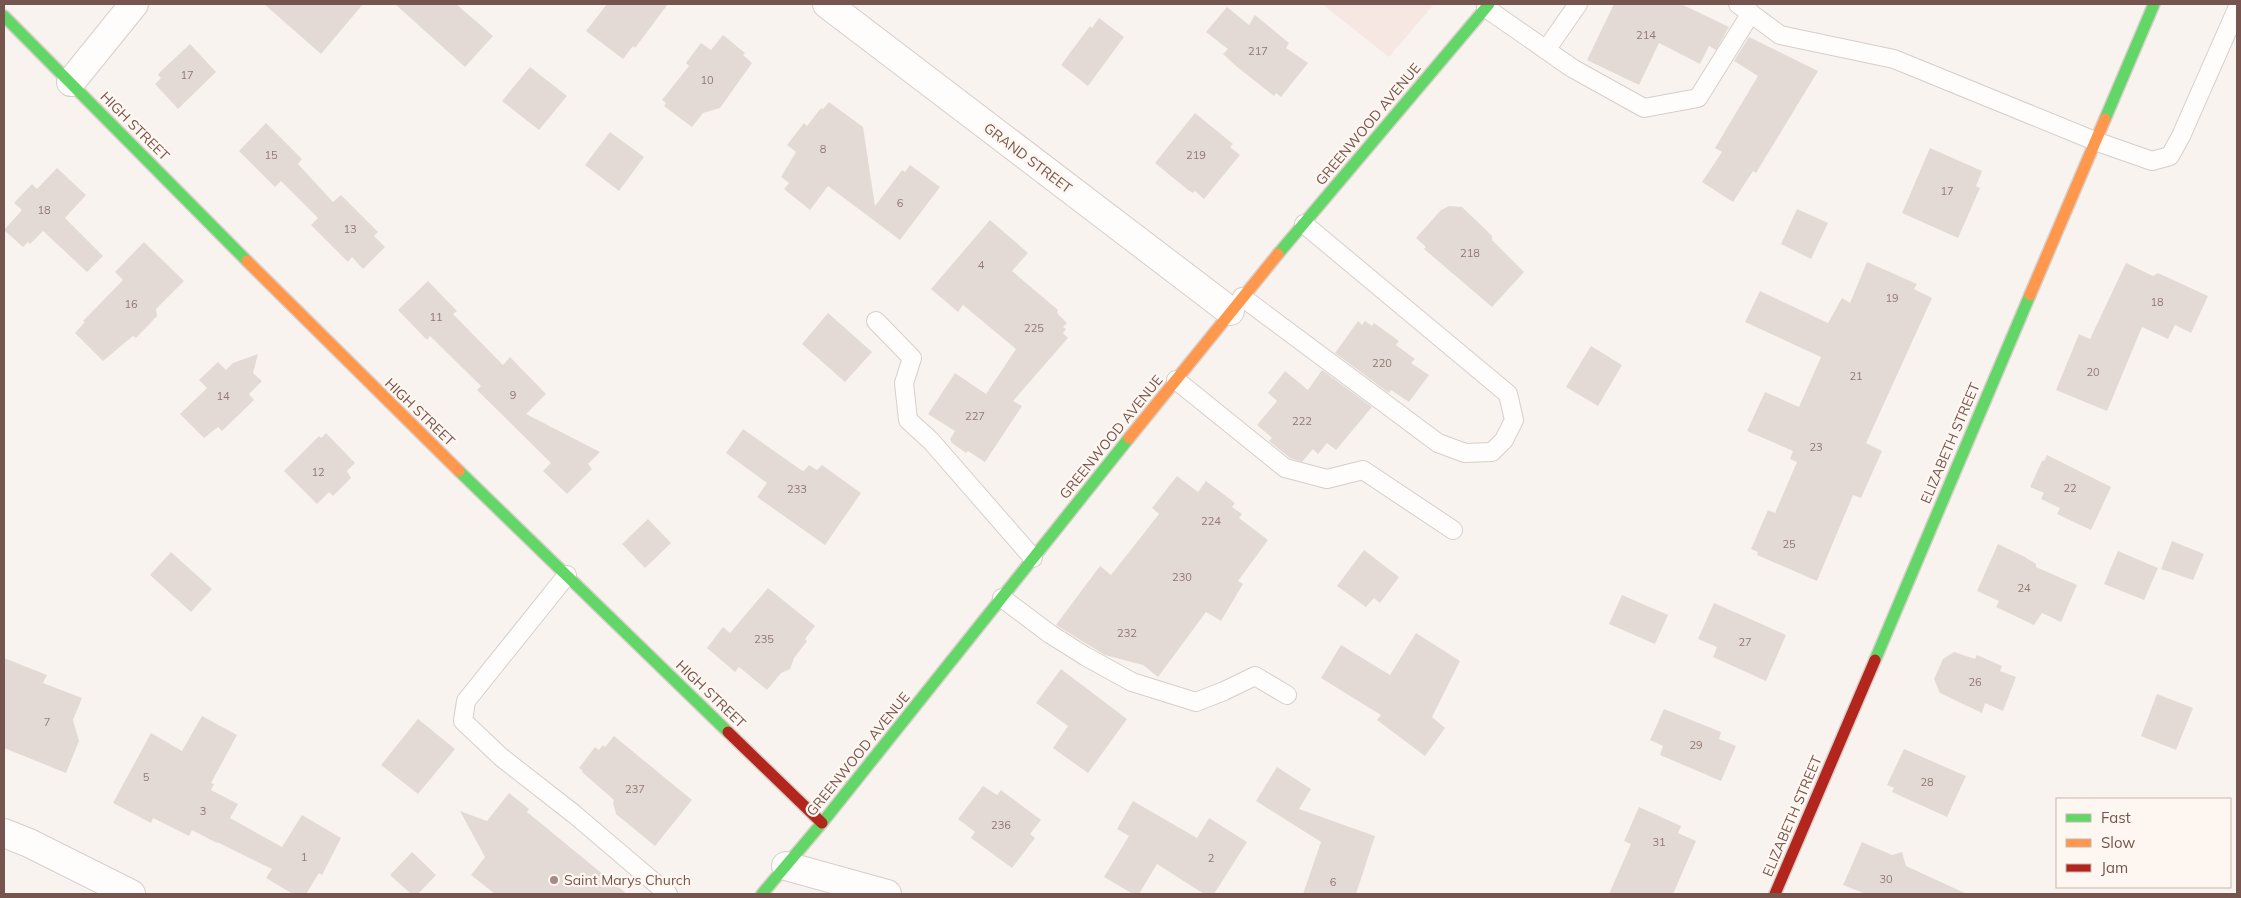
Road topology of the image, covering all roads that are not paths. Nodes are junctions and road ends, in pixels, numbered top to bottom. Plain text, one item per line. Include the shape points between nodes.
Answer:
1 (134, 4) edge
2 (827, 4) edge
3 (1578, 4) edge
4 (2154, 4) edge
5 (1487, 6) edge
6 (1744, 8) edge
7 (2237, 9) edge
8 (4, 16) edge
9 (1546, 50) junction
10 (70, 82) junction
11 (2095, 141) junction
12 (1304, 224) junction
13 (1236, 304) junction
14 (876, 321) dead end
15 (1176, 380) junction
16 (1453, 530) dead end
17 (1033, 558) junction
18 (567, 575) junction
19 (1002, 598) junction
20 (1287, 695) dead end
21 (822, 824) junction
22 (4, 833) edge
23 (786, 866) junction
24 (131, 894) edge
25 (668, 894) edge
26 (762, 894) edge
27 (887, 894) edge
28 (1775, 894) edge

1 - 10 street
2 - 13 street, GRAND STREET
3 - 9 lane
4 - 11 street, ELIZABETH STREET
5 - 9 lane
5 - 12 street, GREENWOOD AVENUE
6 - 9 lane via 1698,98 1644,108
6 - 11 lane via 1780,36 1894,58
7 - 11 lane via 2170,156 2152,161
8 - 10 street, HIGH STREET
10 - 18 street, HIGH STREET via 344,359
11 - 28 street, ELIZABETH STREET
12 - 13 street, GREENWOOD AVENUE
12 - 13 lane via 1508,394 1514,420 1504,440 1492,452 1465,453 1438,444
13 - 15 street, GREENWOOD AVENUE
14 - 17 lane via 912,358 904,383 908,420
15 - 16 lane via 1286,468 1327,479 1363,470
15 - 17 street, GREENWOOD AVENUE
17 - 19 street, GREENWOOD AVENUE
18 - 21 street, HIGH STREET
18 - 25 lane via 466,701 463,721 501,757
19 - 20 lane via 1057,638 1132,682 1196,702 1255,676
19 - 21 street, GREENWOOD AVENUE
21 - 23 street, GREENWOOD AVENUE
22 - 24 street
23 - 26 street, GREENWOOD AVENUE
23 - 27 street

